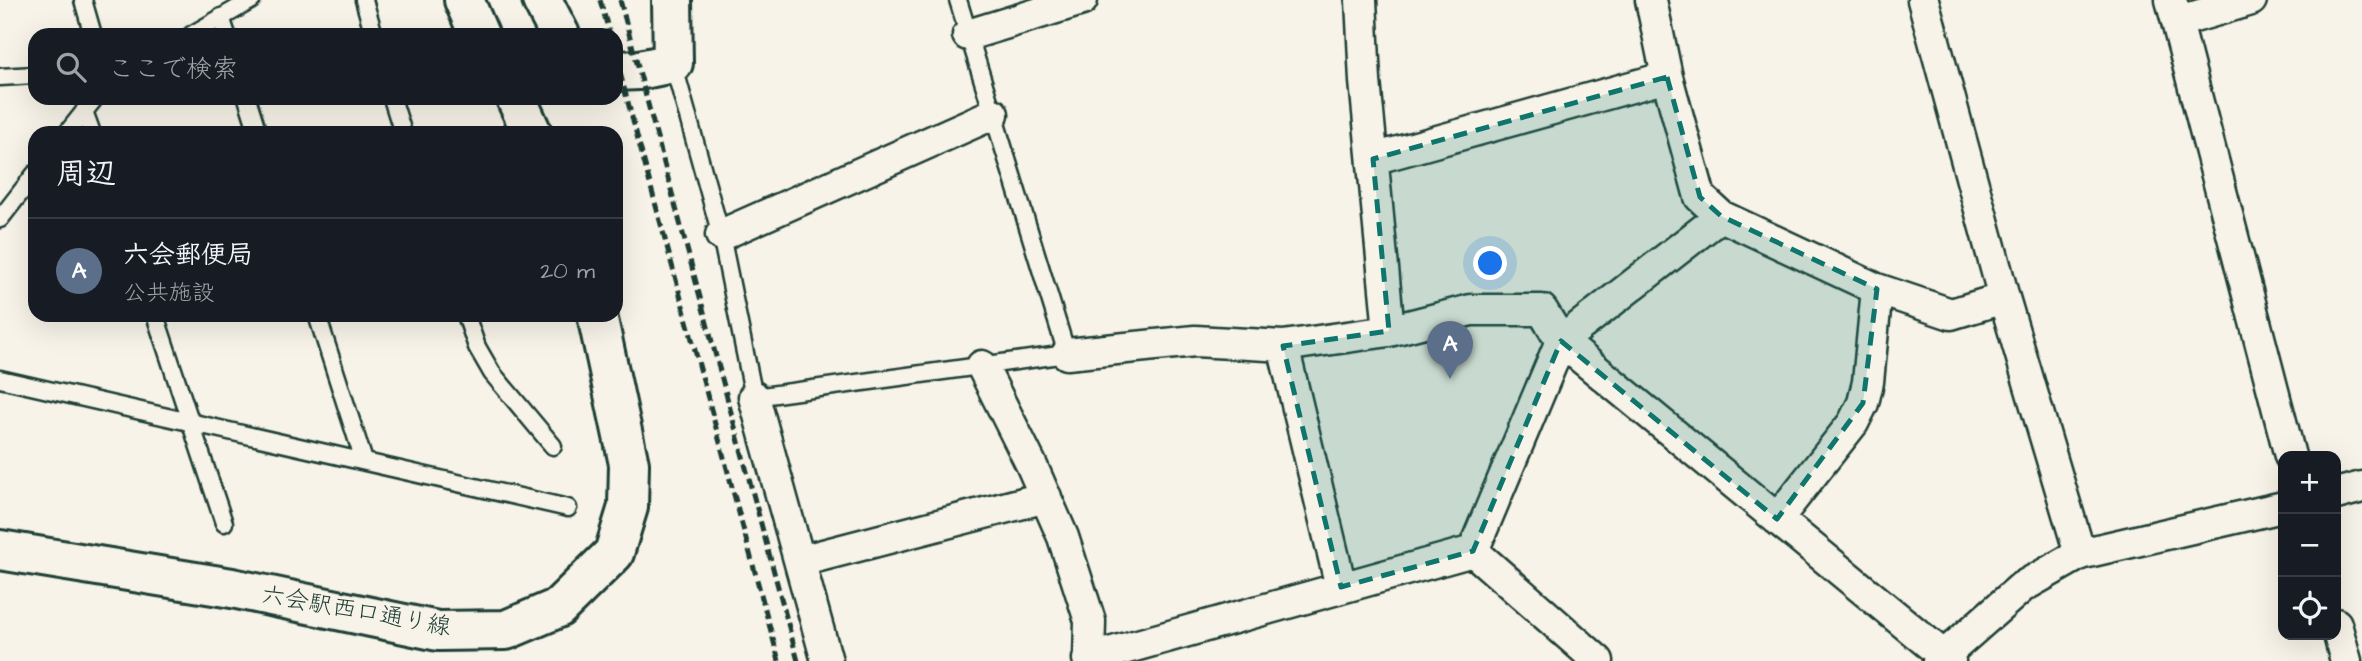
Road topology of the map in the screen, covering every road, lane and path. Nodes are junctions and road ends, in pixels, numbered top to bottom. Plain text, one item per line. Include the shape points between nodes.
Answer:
1 (83, 0) edge
2 (252, 0) edge
3 (365, 0) edge
4 (464, 0) edge
5 (542, 0) edge
6 (672, 0) edge
7 (958, 0) edge
8 (1082, 0) edge
9 (1361, 0) edge
10 (1651, 0) edge
11 (1923, 0) edge
12 (2251, 0) edge
13 (2174, 11) edge
14 (221, 17) junction
15 (91, 28) edge
16 (203, 28) edge
17 (225, 28) edge
18 (372, 28) edge
19 (475, 28) edge
20 (556, 28) edge
21 (968, 35) junction
22 (673, 63) junction
23 (623, 71) edge
24 (28, 75) edge
25 (0, 77) edge
26 (1667, 77) junction
27 (89, 105) edge
28 (249, 105) edge
29 (394, 105) edge
30 (519, 105) edge
31 (84, 111) junction
32 (993, 114) junction
33 (72, 126) edge
34 (89, 126) edge
35 (256, 126) edge
36 (401, 126) edge
37 (529, 126) edge
38 (1373, 159) junction
39 (28, 183) edge
40 (1721, 216) junction
41 (0, 219) edge
42 (721, 235) junction
43 (1877, 289) junction
44 (2004, 298) junction
45 (157, 322) edge
46 (319, 322) edge
47 (468, 322) edge
48 (599, 322) edge
49 (1389, 331) junction
50 (1561, 341) junction
51 (1283, 346) junction
52 (1067, 354) junction
53 (982, 366) junction
54 (0, 379) edge
55 (754, 397) junction
56 (192, 422) junction
57 (553, 446) dead end
58 (2289, 451) edge
59 (364, 461) junction
60 (2362, 488) edge
61 (2341, 493) edge
62 (1046, 497) junction
63 (568, 508) dead end
64 (2278, 508) edge
65 (1777, 519) junction
66 (224, 523) dead end
67 (0, 550) edge
68 (1473, 551) junction
69 (2080, 554) junction
70 (800, 561) junction
71 (1341, 587) junction
72 (2340, 640) edge
73 (1944, 659) edge
74 (1089, 660) edge
75 (827, 661) edge
76 (1598, 661) edge
77 (2346, 661) edge

1 - 15 lane
2 - 14 lane
3 - 18 lane
4 - 19 street
5 - 20 street
6 - 22 street
7 - 21 lane
8 - 21 street
9 - 38 street
10 - 26 street
11 - 44 street
12 - 13 street
13 - 58 street
14 - 16 lane
14 - 17 lane
21 - 32 lane
22 - 23 street
22 - 42 lane
24 - 25 lane
26 - 38 street
26 - 40 street via 1700,197
27 - 31 lane
28 - 35 lane
29 - 36 lane
30 - 37 street
31 - 33 lane
31 - 34 lane
32 - 42 street
32 - 52 lane
38 - 49 street
39 - 41 lane
40 - 43 street
40 - 50 street
42 - 55 lane
43 - 44 street via 1951,314
43 - 65 street via 1863,403 1853,423
44 - 69 street
45 - 56 lane
46 - 59 lane
47 - 57 lane via 492,373
48 - 67 street, 六会駅西口通り線 via 629,464 628,507 614,553 558,608 506,629 438,631 232,588
49 - 50 street via 1471,310 1542,310
49 - 51 street
50 - 65 street
50 - 68 street
51 - 52 street via 1195,341
51 - 71 street
52 - 53 lane
53 - 55 lane
53 - 62 street
54 - 56 lane
55 - 70 street
56 - 59 lane
56 - 66 lane
59 - 63 lane
60 - 61 street
62 - 70 street
62 - 74 street via 1090,621
64 - 69 street
65 - 73 street
68 - 71 street
68 - 76 street
69 - 73 street via 2022,587
70 - 75 street
71 - 74 street
72 - 77 street

